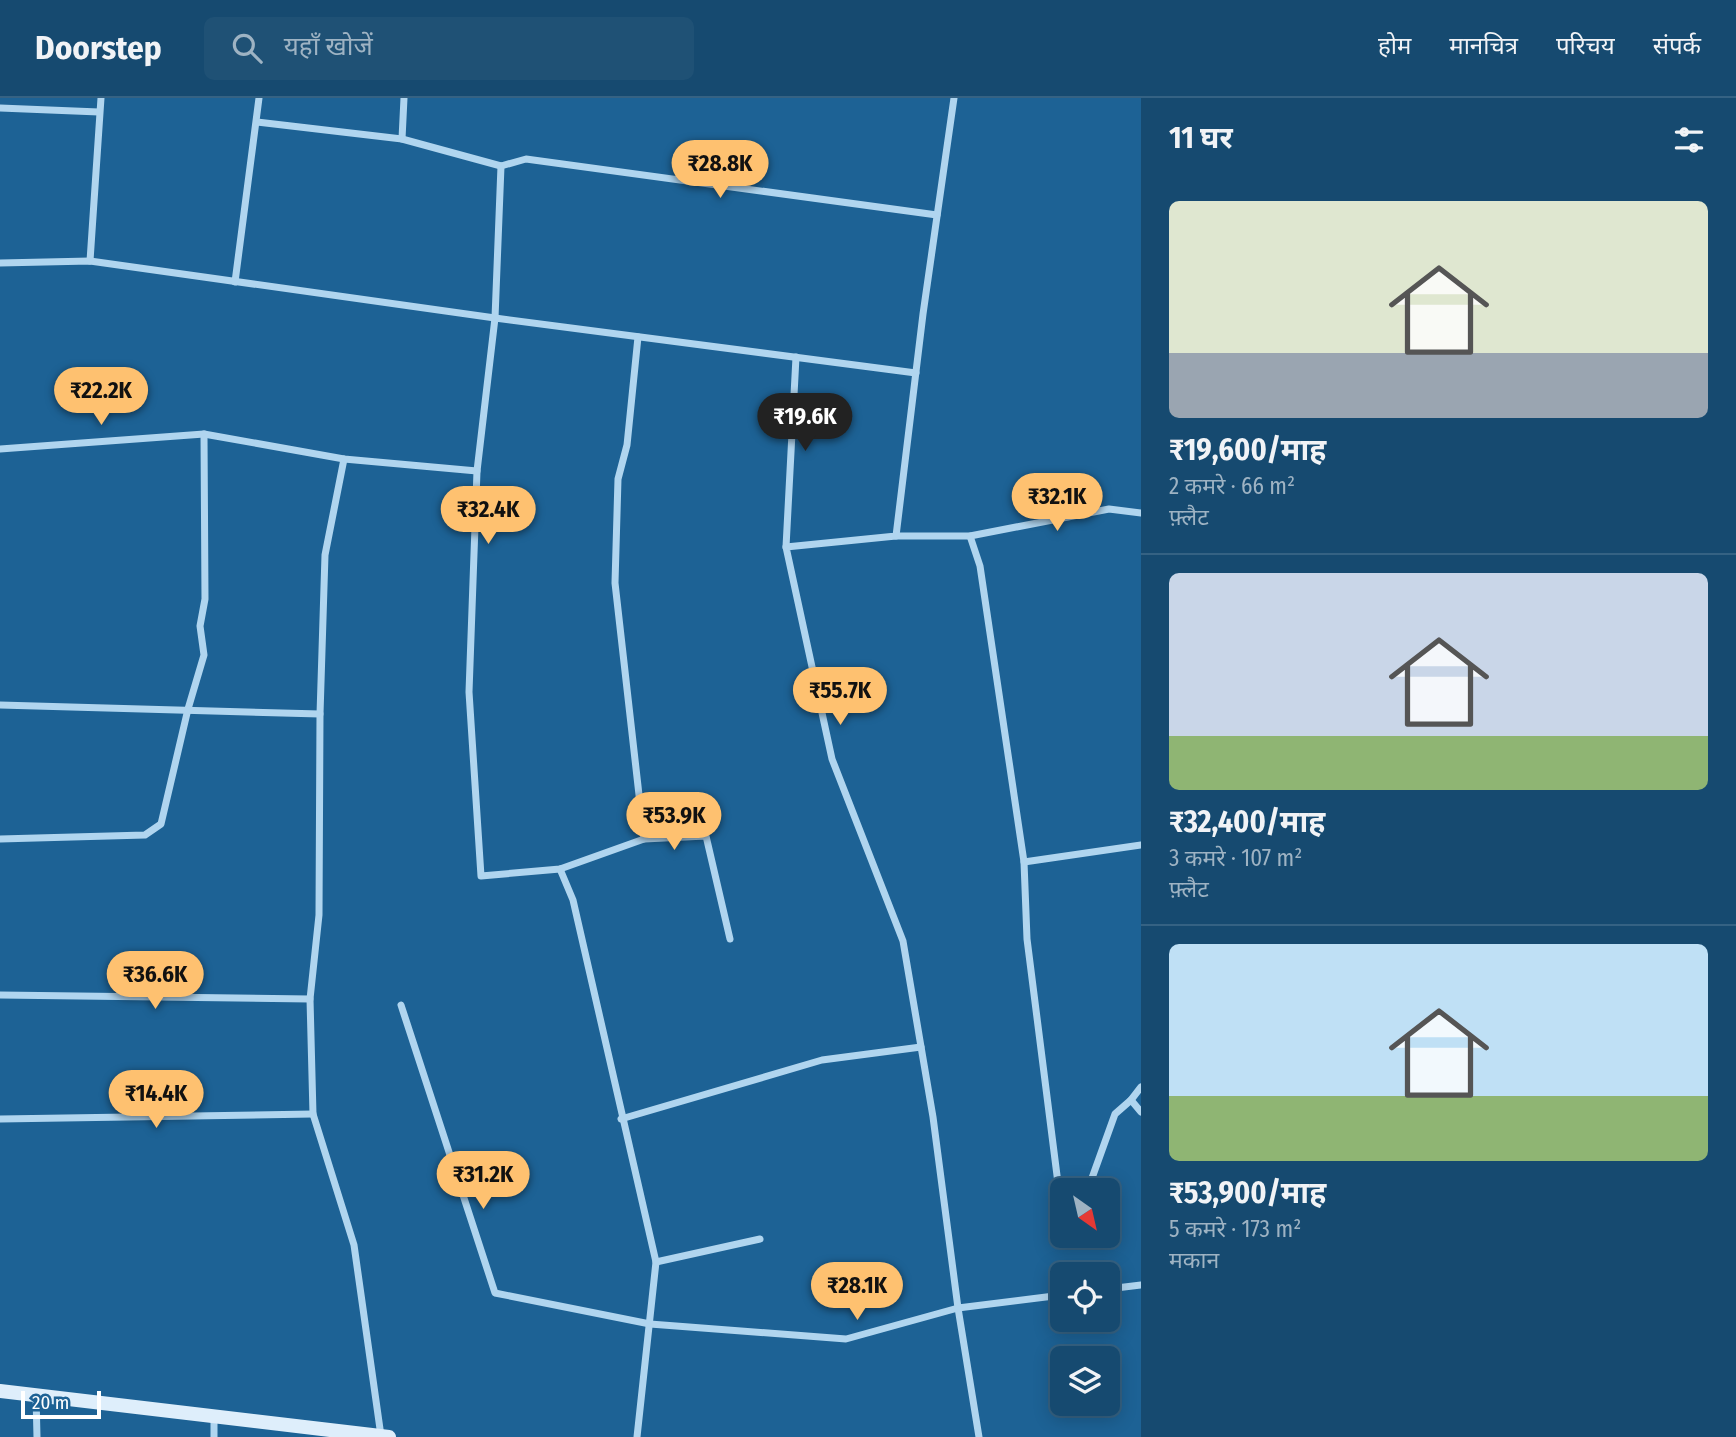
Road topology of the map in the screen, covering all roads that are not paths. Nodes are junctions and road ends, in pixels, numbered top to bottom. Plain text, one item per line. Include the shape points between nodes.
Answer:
1 (101, 98) edge
2 (259, 98) edge
3 (404, 98) edge
4 (954, 98) edge
5 (0, 108) edge
6 (99, 112) junction
7 (257, 122) junction
8 (402, 139) junction
9 (501, 166) junction
10 (937, 215) junction
11 (90, 261) junction
12 (0, 263) edge
13 (234, 282) junction
14 (495, 318) junction
15 (638, 337) junction
16 (796, 357) junction
17 (916, 373) junction
18 (204, 434) junction
19 (0, 449) edge
20 (344, 459) junction
21 (477, 471) junction
22 (1141, 513) edge
23 (896, 536) junction
24 (970, 536) junction
25 (786, 547) junction
26 (0, 705) edge
27 (188, 709) junction
28 (320, 714) junction
29 (0, 839) edge
30 (644, 839) junction
31 (1141, 845) edge
32 (1024, 862) junction
33 (560, 869) junction
34 (730, 939) dead end
35 (0, 995) edge
36 (310, 999) junction
37 (401, 1005) dead end
38 (921, 1047) junction
39 (1141, 1087) edge
40 (1132, 1100) junction
41 (1141, 1112) edge
42 (313, 1114) junction
43 (0, 1119) edge
44 (621, 1119) junction
45 (1057, 1178) edge
46 (1093, 1178) dead end
47 (760, 1239) dead end
48 (656, 1262) junction
49 (1141, 1285) edge
50 (1120, 1288) edge
51 (1050, 1296) edge
52 (958, 1308) junction
53 (650, 1324) junction
54 (0, 1391) edge
55 (36, 1395) junction
56 (214, 1416) junction
57 (37, 1437) edge
58 (214, 1437) edge
59 (383, 1437) edge
60 (637, 1437) edge
61 (979, 1437) edge

1 - 6 street
2 - 7 street
3 - 8 street
4 - 10 street
5 - 6 street
6 - 11 street
7 - 8 street
7 - 13 street
8 - 9 street
9 - 10 street via 526,159
9 - 14 street
10 - 17 street
11 - 12 street
11 - 13 street
13 - 14 street
14 - 15 street
14 - 21 street
15 - 16 street
15 - 30 street via 627,445 618,479 615,583
16 - 17 street
16 - 25 street
17 - 23 street
18 - 19 street
18 - 20 street
18 - 27 street via 205,599 200,626 204,655
20 - 21 street
20 - 28 street via 325,555
21 - 33 street via 469,692 481,876
22 - 24 street via 1109,509
23 - 24 street
23 - 25 street
24 - 32 street via 980,565
25 - 38 street via 832,759 903,941
26 - 27 street
27 - 28 street
27 - 29 street via 161,824 145,835
28 - 36 street via 319,915
30 - 33 street
30 - 34 street via 706,836
31 - 32 street
32 - 45 street via 1027,939
33 - 44 street via 573,900
35 - 36 street
36 - 42 street
37 - 53 street via 495,1293
38 - 44 street via 822,1059
38 - 52 street
39 - 40 street
40 - 41 street
40 - 46 street via 1115,1114
42 - 43 street
42 - 59 street via 354,1245
44 - 48 street
47 - 48 street
48 - 53 street
49 - 50 street
51 - 52 street
52 - 53 street via 846,1339
52 - 61 street
53 - 60 street
54 - 55 street
55 - 56 street
55 - 57 street
56 - 58 street
56 - 59 street

